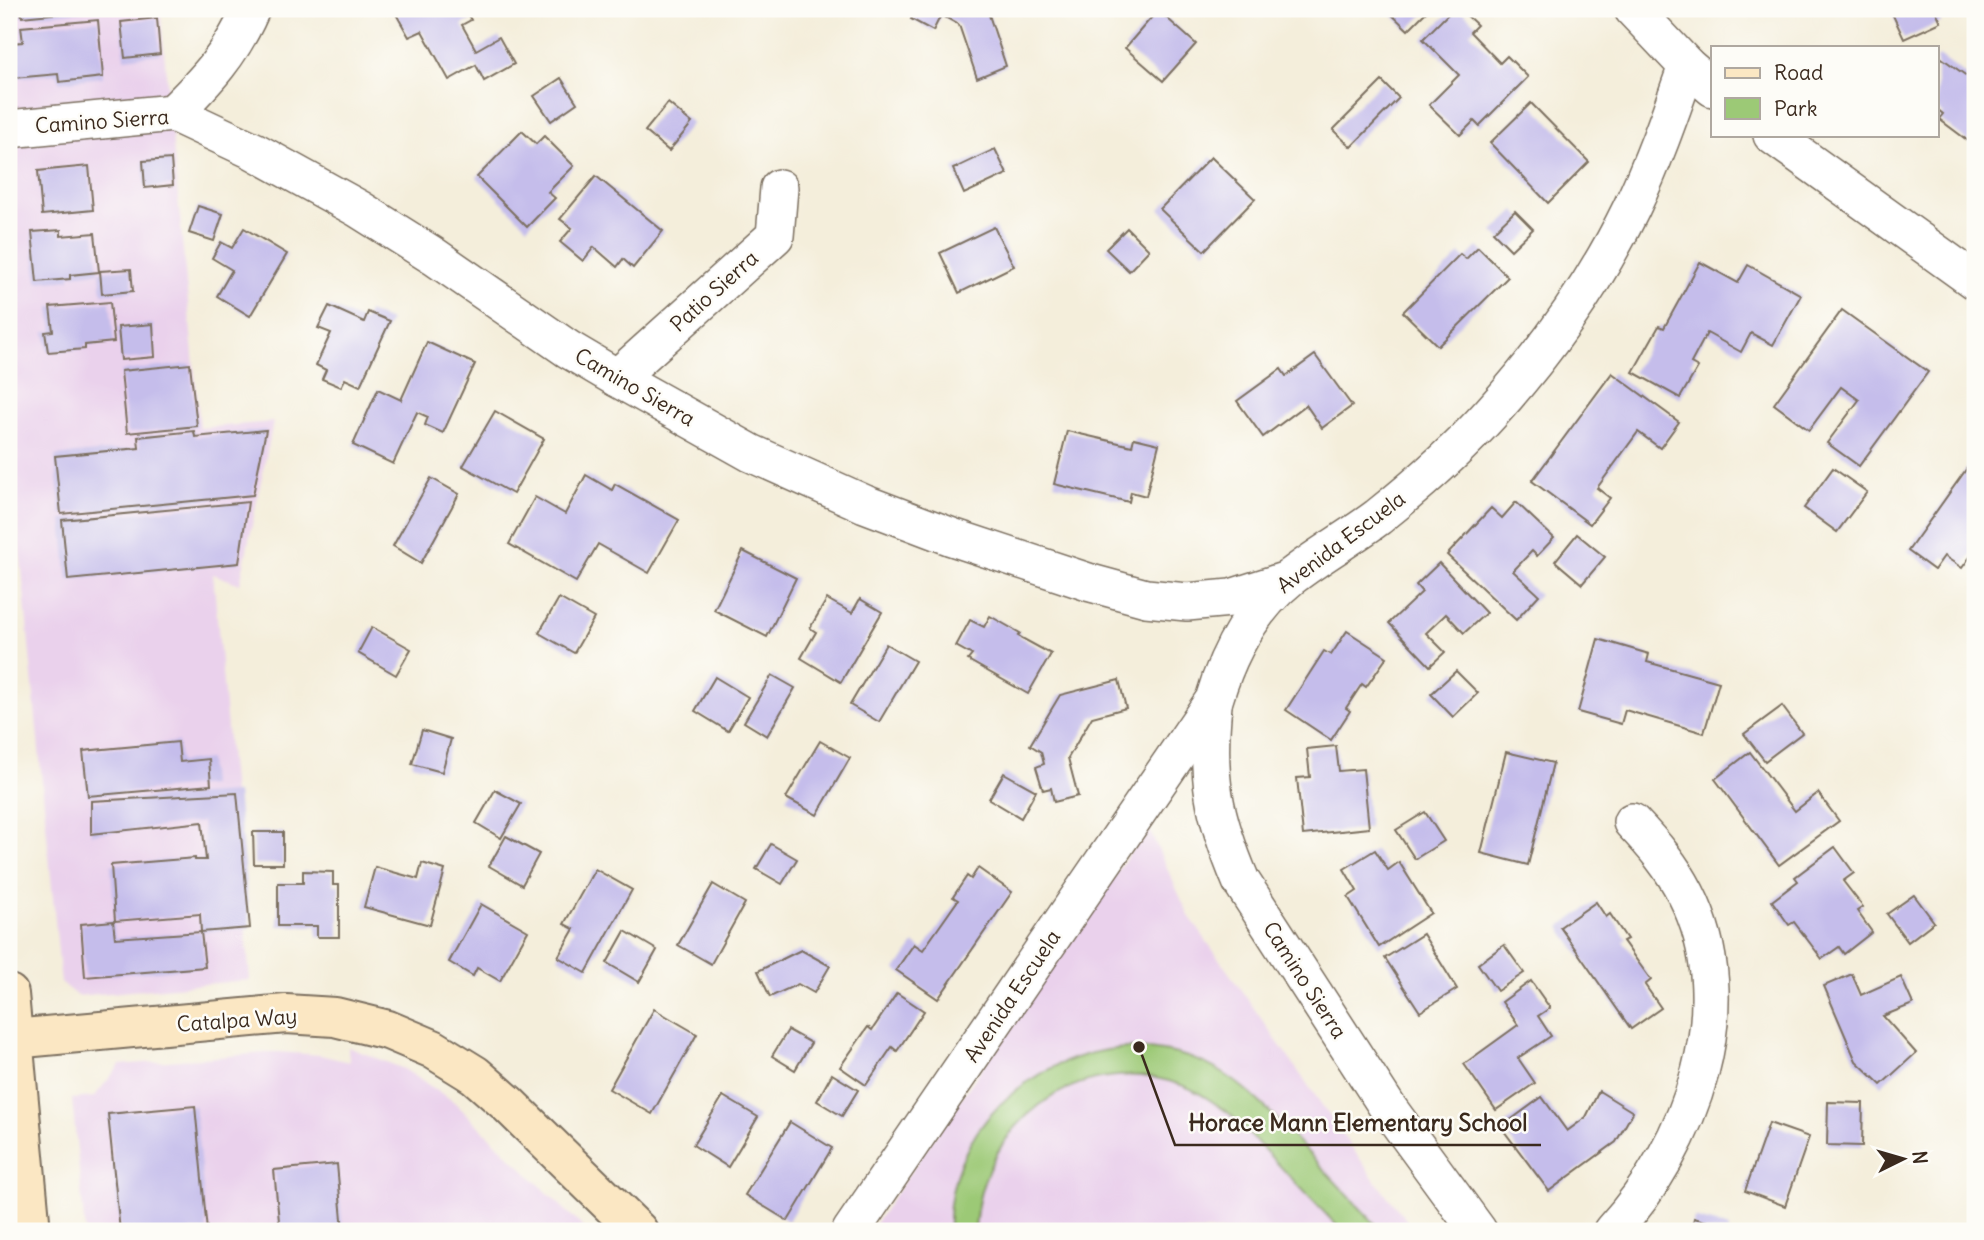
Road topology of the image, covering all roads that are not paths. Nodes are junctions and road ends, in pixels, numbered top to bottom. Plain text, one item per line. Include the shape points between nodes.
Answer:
1 (251, 9) edge
2 (1633, 9) edge
3 (1700, 77) edge
4 (173, 113) junction
5 (9, 129) edge
6 (1773, 136) edge
7 (779, 188) dead end
8 (1975, 282) edge
9 (617, 378) junction
10 (1290, 578) junction
11 (1214, 700) junction
12 (1632, 822) dead end
13 (9, 994) edge
14 (11, 1040) edge
15 (31, 1231) edge
16 (638, 1231) edge
17 (851, 1231) edge
18 (1478, 1231) edge
19 (1612, 1231) edge

1 - 4 street via 240,35 214,72
2 - 3 street
3 - 10 street, Avenida Escuela via 1662,140 1593,278 1549,342 1436,468 1377,518
4 - 5 street, Camino Sierra
4 - 9 street, Camino Sierra via 359,209
6 - 8 street
7 - 9 street, Patio Sierra via 775,236
9 - 10 street, Camino Sierra via 751,453 865,504 1091,583 1146,598 1187,602 1231,598
10 - 11 street, Avenida Escuela via 1261,606 1240,636
11 - 17 street, Avenida Escuela
11 - 18 street, Camino Sierra via 1209,747 1212,795 1241,881 1388,1108
12 - 19 street via 1663,856 1687,895 1709,980 1709,1024 1700,1073 1681,1126 1659,1171
13 - 14 street
14 - 15 street
14 - 16 street, Catalpa Way via 286,1014 335,1017 388,1030 433,1049 475,1075

